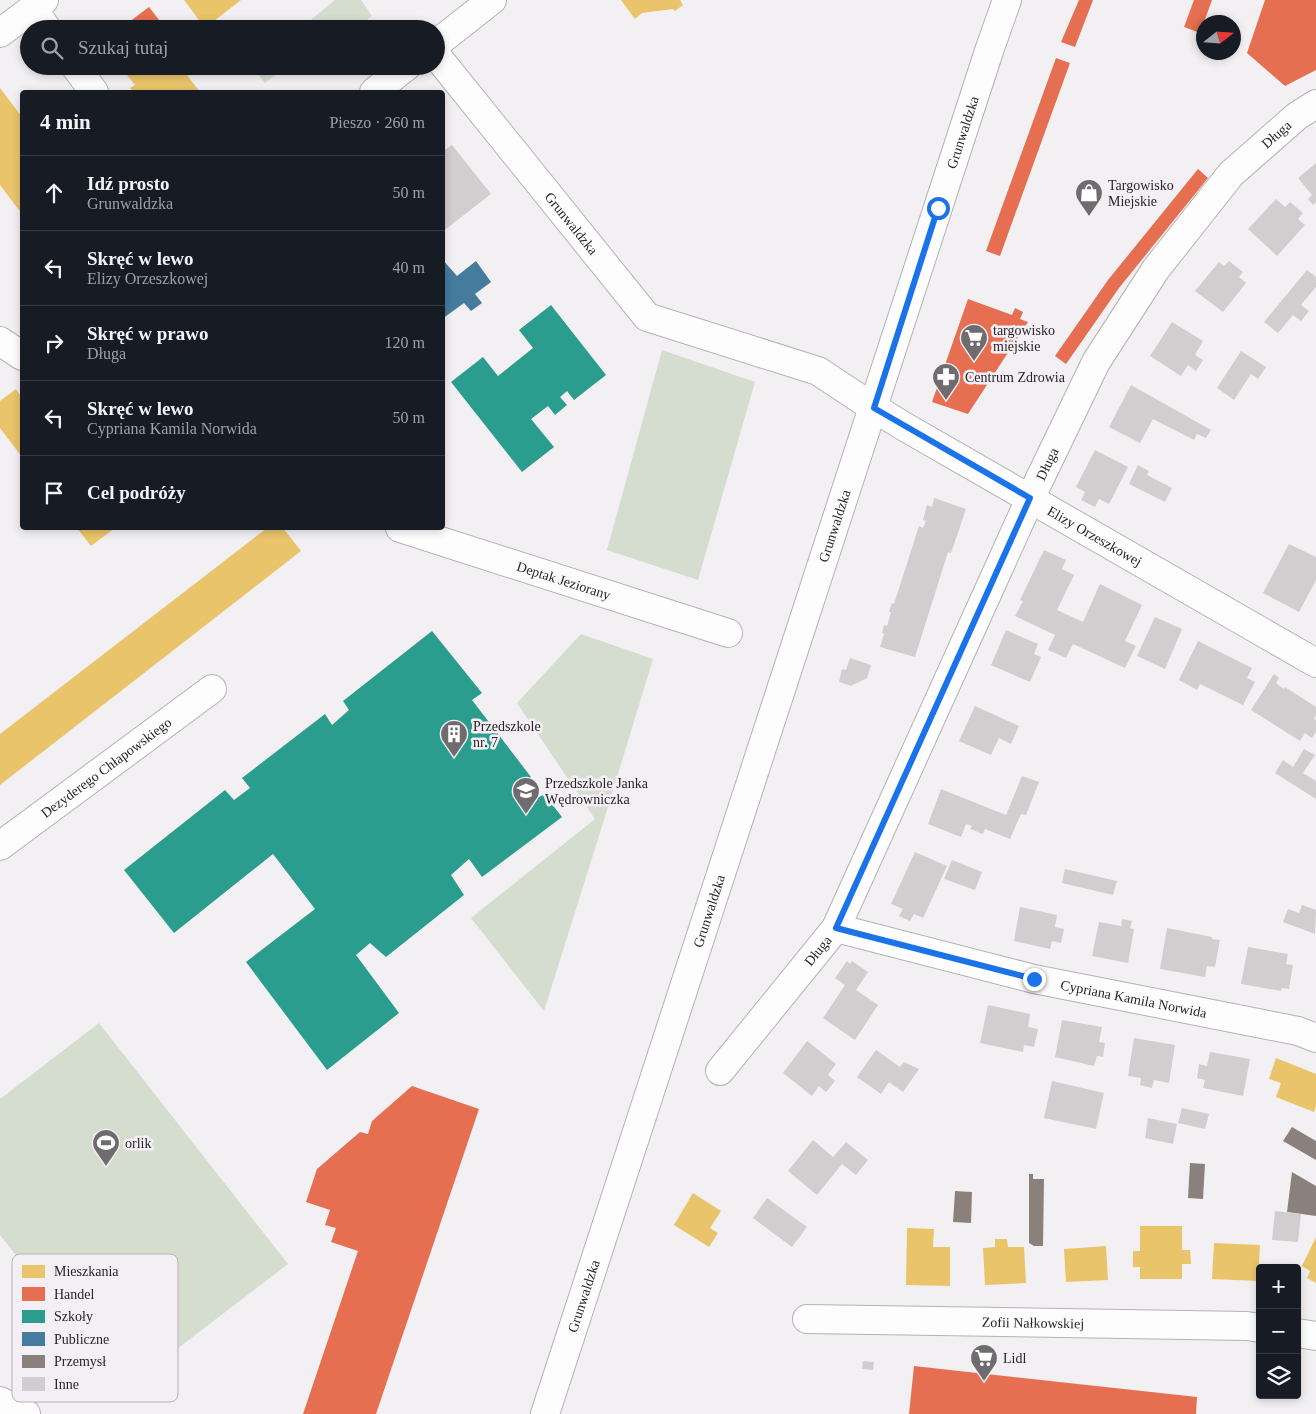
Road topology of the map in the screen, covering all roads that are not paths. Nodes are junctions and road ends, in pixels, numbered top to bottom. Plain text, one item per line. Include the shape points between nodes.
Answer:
1 (492, 0) edge
2 (1007, 0) edge
3 (41, 12) edge
4 (25, 20) edge
5 (20, 23) edge
6 (0, 33) edge
7 (445, 37) edge
8 (445, 66) edge
9 (82, 75) edge
10 (396, 75) edge
11 (93, 90) edge
12 (377, 90) edge
13 (1316, 104) edge
14 (0, 341) edge
15 (20, 355) edge
16 (874, 408) junction
17 (1030, 498) junction
18 (406, 530) edge
19 (728, 634) dead end
20 (1316, 663) edge
21 (212, 689) dead end
22 (0, 846) edge
23 (836, 928) junction
24 (1316, 1038) edge
25 (720, 1071) dead end
26 (807, 1319) dead end
27 (1256, 1327) edge
28 (1301, 1334) edge
29 (1316, 1336) edge
30 (0, 1401) edge
31 (26, 1414) edge
32 (545, 1414) edge

1 - 7 street
2 - 16 street, Grunwaldzka
3 - 4 street
5 - 6 street
8 - 16 street, Grunwaldzka via 647,317 818,371
9 - 11 street
10 - 12 street
13 - 17 street, Długa via 1230,174 1156,268 1096,362
14 - 15 street
16 - 17 street, Elizy Orzeszkowej
16 - 32 street, Grunwaldzka
17 - 20 street, Elizy Orzeszkowej
17 - 23 street, Długa
18 - 19 street, Deptak Jeziorany
21 - 22 street, Dezyderego Chłapowskiego
23 - 24 street, Cypriana Kamila Norwida via 1034,979 1298,1031
23 - 25 street, Długa
26 - 27 street, Zofii Nałkowskiej
28 - 29 street
30 - 31 street

